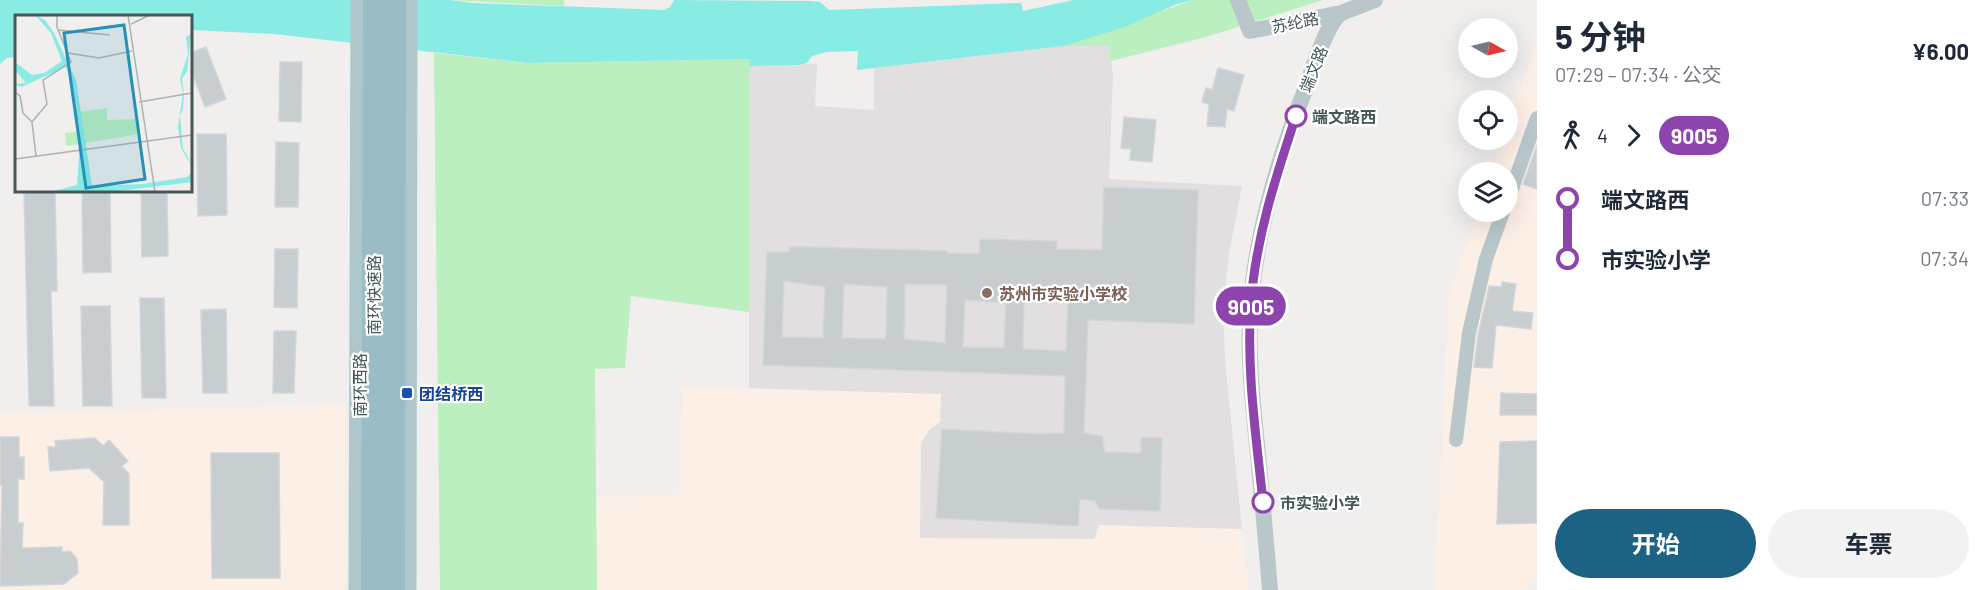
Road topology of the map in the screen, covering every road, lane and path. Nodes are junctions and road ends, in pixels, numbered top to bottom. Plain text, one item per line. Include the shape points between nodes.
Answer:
1 (361, 0) edge
2 (374, 0) edge
3 (396, 0) edge
4 (407, 0) edge
5 (1375, 0) edge
6 (1239, 2) edge
7 (1341, 12) junction
8 (1537, 118) edge
9 (1518, 172) edge
10 (1499, 222) edge
11 (1456, 440) dead end
12 (359, 590) edge
13 (372, 590) edge
14 (394, 590) edge
15 (405, 590) edge
16 (1270, 590) edge

1 - 12 main road, 南环西路
2 - 13 highway, 南环快速路
3 - 14 highway, 南环快速路
4 - 15 main road
5 - 7 street, 苏纶路
6 - 7 street, 苏纶路 via 1250,31
7 - 16 street, 端文路 via 1321,48 1281,159 1264,220 1253,283 1250,369
8 - 9 street
10 - 11 street via 1468,333

